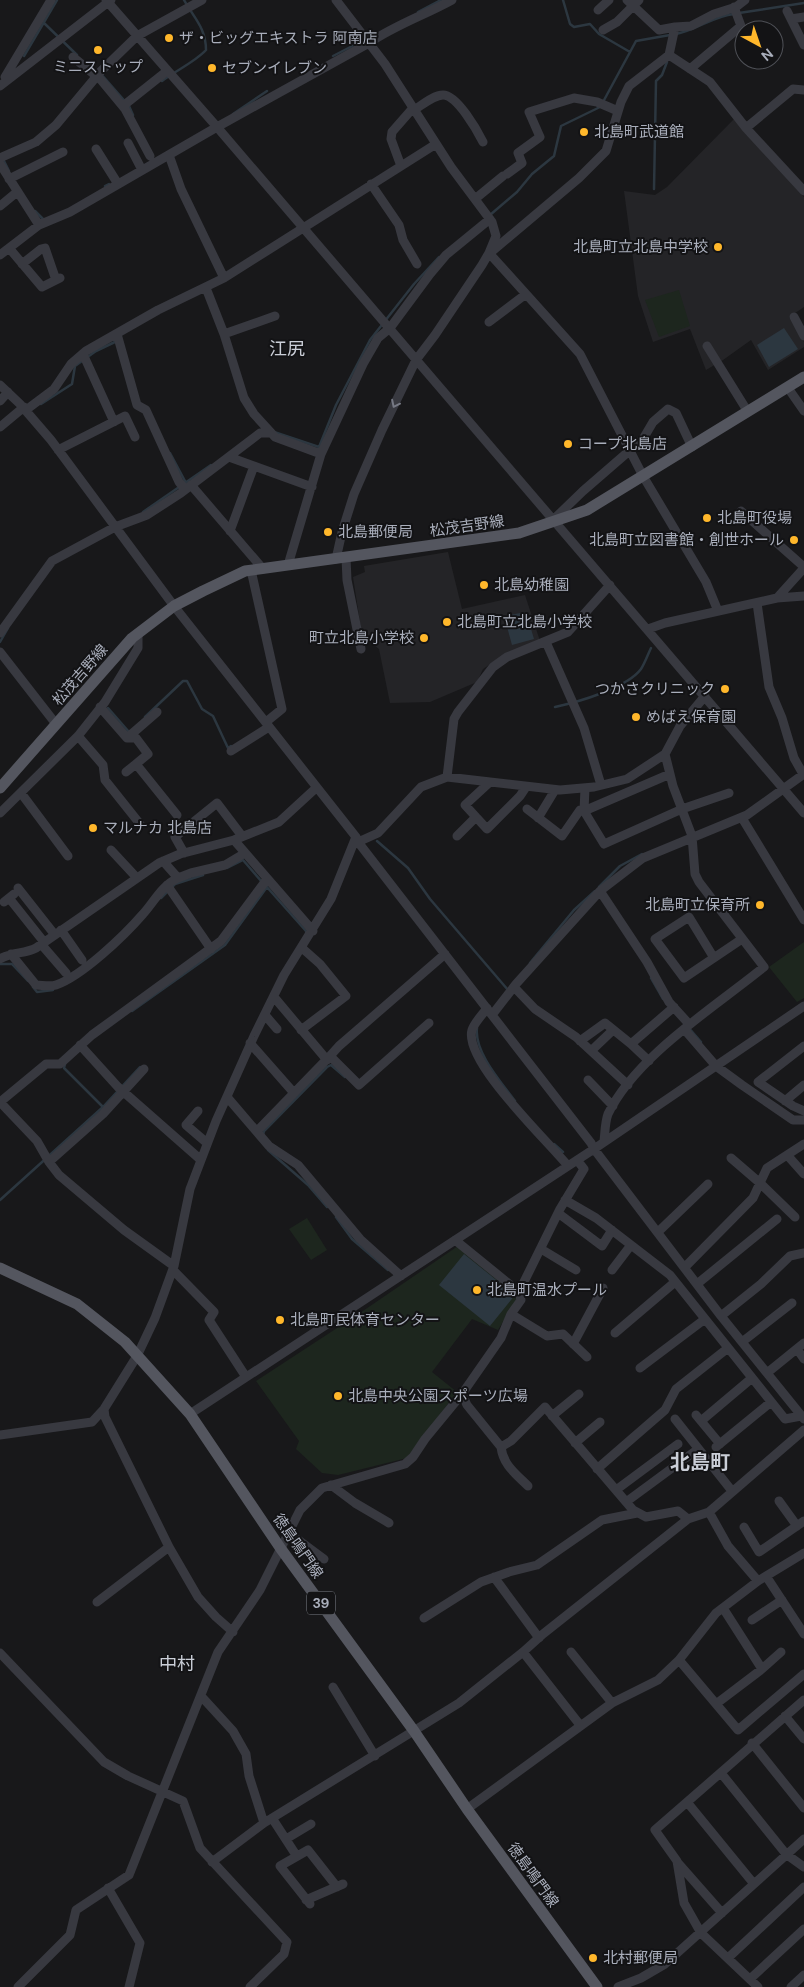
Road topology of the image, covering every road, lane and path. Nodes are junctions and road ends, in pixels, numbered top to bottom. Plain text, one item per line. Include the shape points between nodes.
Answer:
1 (51, 0) edge
2 (202, 0) edge
3 (336, 0) edge
4 (452, 0) edge
5 (609, 0) edge
6 (745, 0) edge
7 (108, 1) edge
8 (633, 2) edge
9 (190, 5) edge
10 (734, 7) junction
11 (598, 10) dead end
12 (804, 17) edge
13 (675, 27) junction
14 (603, 30) dead end
15 (137, 36) junction
16 (369, 43) junction
17 (804, 45) edge
18 (669, 55) junction
19 (73, 57) dead end
20 (690, 69) junction
21 (170, 73) junction
22 (96, 76) junction
23 (0, 85) edge
24 (804, 90) edge
25 (123, 106) junction
26 (414, 109) junction
27 (618, 111) junction
28 (217, 127) junction
29 (746, 128) junction
30 (483, 142) dead end
31 (128, 143) dead end
32 (436, 144) junction
33 (96, 149) dead end
34 (63, 152) dead end
35 (169, 155) junction
36 (150, 156) dead end
37 (0, 158) edge
38 (0, 164) edge
39 (400, 166) junction
40 (141, 168) junction
41 (9, 179) junction
42 (118, 184) junction
43 (371, 184) junction
44 (804, 191) edge
45 (17, 192) junction
46 (475, 199) junction
47 (0, 206) edge
48 (490, 219) junction
49 (39, 225) junction
50 (304, 229) junction
51 (9, 248) junction
52 (489, 253) junction
53 (0, 255) edge
54 (22, 264) junction
55 (417, 264) dead end
56 (224, 278) junction
57 (206, 288) junction
58 (526, 294) junction
59 (275, 316) dead end
60 (794, 316) dead end
61 (489, 322) dead end
62 (386, 324) junction
63 (117, 334) junction
64 (224, 334) junction
65 (804, 336) edge
66 (707, 346) dead end
67 (83, 354) junction
68 (416, 360) junction
69 (804, 377) edge
70 (0, 385) edge
71 (788, 388) junction
72 (8, 392) junction
73 (0, 401) edge
74 (25, 409) junction
75 (804, 411) edge
76 (748, 412) junction
77 (114, 422) junction
78 (0, 426) edge
79 (270, 433) junction
80 (135, 436) dead end
81 (692, 447) junction
82 (58, 450) junction
83 (630, 450) junction
84 (321, 454) junction
85 (229, 457) junction
86 (254, 466) junction
87 (644, 476) junction
88 (185, 485) junction
89 (312, 487) junction
90 (740, 511) dead end
91 (555, 521) junction
92 (115, 527) junction
93 (230, 532) junction
94 (341, 558) junction
95 (288, 565) junction
96 (804, 568) edge
97 (263, 569) junction
98 (251, 570) junction
99 (610, 585) junction
100 (804, 596) edge
101 (777, 598) junction
102 (757, 603) junction
103 (804, 605) edge
104 (174, 606) junction
105 (718, 611) junction
106 (648, 629) junction
107 (0, 633) edge
108 (138, 633) junction
109 (546, 642) junction
110 (361, 649) dead end
111 (0, 652) edge
112 (705, 696) junction
113 (100, 707) junction
114 (157, 712) dead end
115 (56, 724) junction
116 (268, 725) junction
117 (78, 736) junction
118 (127, 738) junction
119 (231, 751) dead end
120 (665, 754) junction
121 (136, 764) junction
122 (126, 772) dead end
123 (670, 774) junction
124 (803, 774) edge
125 (447, 777) junction
126 (490, 782) junction
127 (601, 785) junction
128 (526, 787) junction
129 (0, 788) edge
130 (316, 788) junction
131 (585, 788) junction
132 (783, 788) junction
133 (555, 790) junction
134 (21, 793) junction
135 (729, 793) dead end
136 (527, 809) dead end
137 (682, 809) junction
138 (584, 811) junction
139 (0, 813) edge
140 (804, 813) edge
141 (177, 815) dead end
142 (476, 817) junction
143 (538, 818) junction
144 (742, 818) junction
145 (140, 824) dead end
146 (457, 836) dead end
147 (692, 836) junction
148 (238, 838) junction
149 (357, 839) junction
150 (111, 850) dead end
151 (184, 853) junction
152 (245, 853) junction
153 (68, 856) dead end
154 (164, 861) junction
155 (137, 878) junction
156 (178, 878) junction
157 (267, 879) junction
158 (167, 886) junction
159 (600, 891) junction
160 (804, 920) edge
161 (313, 931) junction
162 (58, 933) junction
163 (742, 939) junction
164 (43, 943) junction
165 (302, 948) junction
166 (211, 949) junction
167 (11, 954) junction
168 (445, 954) junction
169 (714, 958) junction
170 (0, 959) edge
171 (82, 960) dead end
172 (66, 973) dead end
173 (514, 987) junction
174 (274, 997) junction
175 (804, 1006) edge
176 (672, 1009) junction
177 (490, 1011) junction
178 (265, 1015) junction
179 (429, 1023) dead end
180 (687, 1027) junction
181 (277, 1029) dead end
182 (301, 1030) junction
183 (613, 1030) junction
184 (580, 1041) junction
185 (250, 1043) junction
186 (631, 1044) junction
187 (80, 1046) junction
188 (804, 1046) edge
189 (591, 1051) junction
190 (328, 1058) junction
191 (650, 1061) junction
192 (716, 1066) junction
193 (144, 1069) dead end
194 (588, 1080) dead end
195 (628, 1085) junction
196 (804, 1085) edge
197 (121, 1090) junction
198 (294, 1093) junction
199 (227, 1097) junction
200 (785, 1101) junction
201 (0, 1102) edge
202 (614, 1106) junction
203 (198, 1111) dead end
204 (804, 1111) edge
205 (804, 1120) edge
206 (257, 1131) junction
207 (604, 1141) junction
208 (208, 1143) junction
209 (804, 1144) edge
210 (594, 1149) junction
211 (788, 1156) junction
212 (731, 1158) dead end
213 (201, 1160) junction
214 (577, 1160) junction
215 (49, 1162) junction
216 (568, 1166) junction
217 (804, 1174) edge
218 (760, 1183) junction
219 (708, 1184) dead end
220 (565, 1200) junction
221 (558, 1213) junction
222 (795, 1218) dead end
223 (777, 1219) dead end
224 (612, 1230) junction
225 (658, 1232) junction
226 (455, 1240) junction
227 (631, 1245) junction
228 (541, 1249) junction
229 (804, 1253) edge
230 (685, 1267) junction
231 (0, 1268) edge
232 (174, 1268) junction
233 (576, 1270) dead end
234 (612, 1270) dead end
235 (401, 1276) junction
236 (675, 1282) junction
237 (697, 1284) junction
238 (603, 1288) dead end
239 (519, 1292) junction
240 (792, 1303) dead end
241 (511, 1314) junction
242 (721, 1316) junction
243 (705, 1320) junction
244 (615, 1333) dead end
245 (742, 1342) junction
246 (574, 1344) junction
247 (800, 1346) edge
248 (728, 1348) junction
249 (137, 1356) junction
250 (587, 1357) dead end
251 (804, 1359) edge
252 (640, 1368) dead end
253 (767, 1373) junction
254 (246, 1377) junction
255 (752, 1378) junction
256 (462, 1394) junction
257 (579, 1394) dead end
258 (771, 1402) junction
259 (104, 1409) junction
260 (190, 1414) junction
261 (552, 1416) junction
262 (802, 1417) edge
263 (675, 1419) dead end
264 (600, 1422) dead end
265 (804, 1430) edge
266 (0, 1435) edge
267 (575, 1443) junction
268 (678, 1444) dead end
269 (501, 1447) junction
270 (698, 1449) junction
271 (597, 1469) junction
272 (331, 1485) junction
273 (528, 1486) dead end
274 (616, 1490) junction
275 (732, 1492) junction
276 (779, 1501) dead end
277 (626, 1502) junction
278 (637, 1512) junction
279 (709, 1512) junction
280 (688, 1520) junction
281 (389, 1523) dead end
282 (800, 1524) edge
283 (744, 1527) dead end
284 (289, 1533) junction
285 (169, 1547) junction
286 (281, 1548) junction
287 (804, 1553) edge
288 (324, 1559) dead end
289 (494, 1577) junction
290 (762, 1579) junction
291 (782, 1600) junction
292 (97, 1602) dead end
293 (723, 1608) junction
294 (424, 1618) dead end
295 (752, 1620) dead end
296 (233, 1632) junction
297 (803, 1632) edge
298 (539, 1638) junction
299 (523, 1652) junction
300 (571, 1652) dead end
301 (781, 1652) dead end
302 (0, 1653) edge
303 (679, 1660) junction
304 (762, 1670) junction
305 (804, 1674) edge
306 (333, 1687) dead end
307 (201, 1696) junction
308 (804, 1700) edge
309 (612, 1703) junction
310 (716, 1704) junction
311 (785, 1716) junction
312 (580, 1725) junction
313 (414, 1731) junction
314 (804, 1739) edge
315 (752, 1743) junction
316 (374, 1756) junction
317 (720, 1773) junction
318 (163, 1792) junction
319 (687, 1802) junction
320 (804, 1808) edge
321 (467, 1810) junction
322 (272, 1818) junction
323 (264, 1823) junction
324 (311, 1824) dead end
325 (286, 1839) junction
326 (804, 1839) edge
327 (786, 1854) junction
328 (296, 1856) junction
329 (677, 1861) junction
330 (212, 1862) junction
331 (804, 1867) edge
332 (754, 1884) junction
333 (804, 1886) edge
334 (108, 1888) junction
335 (722, 1913) junction
336 (804, 1929) edge
337 (701, 1932) junction
338 (728, 1958) junction
339 (804, 1975) edge
340 (750, 1978) junction
341 (254, 1986) edge
342 (18, 1987) edge
343 (129, 1987) edge
344 (597, 1987) edge
345 (618, 1987) edge
346 (758, 1987) edge
347 (791, 1987) edge

1 - 23 street via 12,70
2 - 9 street
3 - 16 street
4 - 16 street via 384,32
5 - 11 street
6 - 10 street
7 - 15 street
7 - 23 street
8 - 13 street via 660,30
8 - 14 street via 617,22
9 - 15 street
10 - 13 street via 692,26
10 - 20 street via 741,26
12 - 17 street via 789,15
13 - 18 street
15 - 21 street
15 - 22 street
16 - 26 street
16 - 28 street
18 - 20 street
18 - 27 street via 629,86
19 - 22 street
20 - 29 street via 710,82
21 - 25 street
21 - 28 street
22 - 25 street
22 - 37 street via 56,125 36,142
24 - 29 street via 793,89
25 - 36 street
26 - 30 street via 441,95 450,97
26 - 32 street
26 - 39 street via 392,132 390,139
27 - 46 street via 597,102 574,98 530,112 540,137 518,153 522,163
27 - 52 street via 606,151 579,178
28 - 35 street
28 - 50 street
29 - 44 street
31 - 40 street
32 - 39 street
32 - 46 street
33 - 42 street
34 - 41 street
35 - 40 street
35 - 56 street via 181,189
38 - 41 street
39 - 43 street
40 - 42 street
41 - 45 street
42 - 49 street via 70,212
43 - 50 street
43 - 55 street via 399,225
45 - 47 street
45 - 49 street
46 - 48 street
48 - 52 street via 496,236
48 - 62 street via 446,255
49 - 51 street
50 - 56 street
50 - 62 street
51 - 53 street
51 - 54 street
52 - 58 street
52 - 68 street
54 - 54 street via 40,248 45,248 58,279 42,287
56 - 57 street
57 - 63 street
57 - 64 street
58 - 61 street
58 - 83 street via 580,354
59 - 64 street
60 - 65 street
62 - 68 street
62 - 84 street via 363,364
63 - 67 street
63 - 88 street via 136,405 146,410
64 - 79 street via 244,398
66 - 76 street
67 - 74 street via 54,389
67 - 77 street
68 - 91 street
68 -> 94 street via 354,494 342,532
69 - 71 main road, 松茂吉野線
70 - 72 street
71 - 75 street
71 - 76 main road, 松茂吉野線
72 - 73 street
72 - 74 street
74 - 78 street
74 - 82 street
76 - 81 main road, 松茂吉野線
77 - 80 street via 125,416
77 - 82 street
79 - 84 street
79 - 85 street via 260,434
81 - 83 street via 676,413 668,409
81 - 87 main road, 松茂吉野線
82 - 92 street
83 - 87 street
83 - 91 street via 583,490
84 - 89 street
85 - 86 street
85 - 88 street
86 - 89 street
86 - 93 street
87 - 91 main road, 松茂吉野線 via 587,510
87 - 105 street via 706,582
88 - 92 street via 147,515
88 - 93 street
89 - 95 street
90 - 96 street
91 - 94 main road, 松茂吉野線 via 519,534
91 - 99 street
92 - 104 street
92 - 107 street via 52,561
93 - 97 street
94 - 95 main road, 松茂吉野線
94 - 110 street
95 - 97 main road, 松茂吉野線
96 - 101 street
97 - 98 main road, 松茂吉野線
98 - 104 main road, 松茂吉野線
98 - 116 street via 282,709
99 - 106 street
99 - 109 street via 568,632
100 - 101 street
100 - 103 street
101 - 102 street
102 - 105 street
102 - 124 street via 769,686 794,758
104 - 108 main road, 松茂吉野線
104 - 116 street
105 - 106 street
106 - 112 street
108 - 113 street via 138,648
108 - 115 main road, 松茂吉野線
109 - 125 street via 507,657 493,667 458,712 454,719
109 - 127 street via 584,728
111 - 115 street
112 - 120 street via 680,726
112 - 132 street
113 - 117 street
113 - 118 street
114 - 118 street
115 - 129 main road, 松茂吉野線
116 - 119 street
116 - 130 street
117 - 134 street
117 - 145 street via 103,766 105,780
118 - 121 street via 136,738 148,754
120 - 123 street
120 - 127 street via 627,779
121 - 122 street
121 - 141 street
123 - 137 street
123 - 138 street
124 - 132 street
125 - 126 street
125 - 149 street via 421,787 378,833
126 - 128 street
126 - 142 street via 465,805
127 - 131 street
128 - 133 street
128 - 142 street via 487,829
130 - 148 street via 279,822
130 - 149 street
131 - 133 street
131 - 138 street
132 - 140 street
132 - 144 street
133 - 143 street
134 - 139 street
134 - 153 street
135 - 137 street
136 - 143 street
137 - 138 street via 604,844
137 - 147 street
138 - 143 street via 580,810 562,836
142 - 146 street
144 - 147 street
144 - 160 street
147 - 159 street via 643,858
147 - 163 street via 695,874
148 - 151 street
148 - 151 street via 217,803 175,837
148 - 152 street
149 - 161 street via 332,899
149 - 168 street
150 - 155 street
151 - 154 street
152 - 156 street via 225,865
152 - 157 street
154 - 155 street
154 - 156 street
155 - 162 street
156 - 158 street
157 - 161 street
157 - 166 street via 221,941
158 - 166 street
158 - 167 street via 144,914 111,945 75,976 54,986 36,985
159 - 173 street
159 - 176 street
161 - 165 street
162 - 164 street
162 - 164 street via 11,896
162 - 171 street
163 - 169 street
163 - 180 street via 764,967
164 - 167 street via 30,951
164 - 172 street
165 - 174 street
165 - 182 street via 346,996
166 - 187 street
167 - 170 street
168 - 177 street
168 - 190 street
169 - 169 street via 684,978 655,938 689,917
173 - 177 street
173 - 184 street via 535,1009
174 - 178 street
174 - 182 street
175 - 192 street
176 - 180 street
176 - 186 street
177 - 210 street
177 - 216 street via 472,1030 472,1042 478,1057 512,1104
178 - 181 street
178 - 185 street
179 - 190 street via 360,1084
180 - 191 street
180 - 192 street
182 - 190 street
183 - 184 street via 605,1023
183 - 186 street
183 - 189 street
184 - 189 street
185 - 198 street
185 - 199 street
186 - 191 street
187 - 197 street
187 - 201 street via 60,1064 46,1064
188 - 200 street via 758,1082
189 - 195 street
190 - 198 street
191 - 195 street
192 - 205 street via 793,1120
192 - 207 street
193 - 197 street
194 - 202 street
195 - 202 street
196 - 200 street
197 - 213 street
197 - 215 street via 104,1114
198 - 206 street
199 - 206 street
199 - 208 street
200 - 204 street
201 - 215 street via 37,1141
202 - 207 street via 607,1116
203 - 208 street via 186,1125
206 - 235 street via 269,1146 298,1165 360,1239
207 - 210 street
208 - 213 street
209 - 211 street
210 - 214 street
210 - 225 street
211 - 217 street
211 - 218 street via 767,1168
212 - 218 street
213 - 232 street via 190,1189
214 - 216 street
214 - 220 street via 584,1169
215 - 232 street via 59,1175 103,1213
216 - 226 street
218 - 222 street
218 - 230 street via 753,1198
219 - 225 street
220 - 221 street
220 - 224 street
221 - 224 street via 602,1246
221 - 228 street
223 - 237 street
224 - 227 street
225 - 230 street
226 - 235 street
226 - 239 street
227 - 234 street
227 - 236 street
228 - 233 street
228 - 239 street
229 - 242 street via 790,1256
230 - 237 street
231 - 249 main road, 徳島鳴門線 / 39 via 77,1304 125,1342
232 - 249 street
232 - 254 street via 214,1312 209,1320
235 - 254 street
236 - 243 street
236 - 244 street
237 - 242 street
238 - 246 street
239 - 241 street via 521,1300
240 - 245 street
241 - 246 street via 547,1336 563,1334
241 - 256 street via 501,1338
242 - 245 street
243 - 248 street
243 - 252 street
245 - 253 street
246 - 250 street
247 - 251 street
247 - 253 street
248 - 255 street
248 - 271 street via 676,1389 665,1410
249 - 259 street
249 - 260 main road, 徳島鳴門線 / 39
253 - 262 street
254 - 260 street
255 - 258 street
255 - 258 street via 698,1418 718,1446
256 - 269 street
256 - 272 street via 405,1464
257 - 261 street
258 - 262 street via 785,1419
259 - 266 street via 92,1422
259 - 285 street via 104,1417
260 - 286 main road, 徳島鳴門線 / 39
261 - 267 street
261 - 269 street via 545,1408
263 - 270 street
264 - 267 street
265 - 275 street
267 - 271 street
268 - 274 street
269 - 273 street via 510,1469
270 - 275 street
270 - 277 street
271 - 274 street
272 - 281 street
272 - 284 street via 315,1493 300,1510
274 - 277 street
275 - 279 street
276 - 282 street
277 - 278 street
278 - 280 street via 646,1517 678,1511
278 - 289 street via 602,1520 537,1565
279 - 280 street
279 - 290 street via 728,1546
280 - 298 street
282 - 283 street via 759,1552
284 - 286 street
284 - 288 street
285 - 292 street
285 - 296 street via 198,1597
286 - 296 street via 260,1590
286 - 313 main road, 徳島鳴門線 / 39
287 - 290 street
289 - 294 street
289 - 298 street
290 - 291 street
290 - 293 street
291 - 295 street
291 - 297 street
293 - 303 street
293 - 304 street
296 - 307 street via 218,1652
298 - 299 street
299 - 312 street
299 - 313 street via 459,1703
300 - 309 street
301 - 304 street
302 - 318 street via 104,1762
303 - 309 street via 658,1680
303 - 310 street
304 - 310 street
305 - 310 street via 738,1730
306 - 316 street
307 - 318 street
307 - 323 street via 233,1732 246,1754 249,1776
308 - 311 street
309 - 312 street
311 - 314 street
311 - 315 street
312 - 321 street
313 - 316 street
313 - 321 main road, 徳島鳴門線 / 39
315 - 317 street
315 - 320 street
316 - 322 street
317 - 319 street
317 - 327 street
318 - 330 street via 183,1801 200,1848
318 - 334 street via 130,1875
319 - 329 street via 655,1830
319 - 332 street
321 - 344 main road, 徳島鳴門線 / 39
322 - 323 street
322 - 325 street
323 - 330 street
324 - 325 street
325 - 328 street
326 - 327 street
327 - 331 street
327 - 332 street
328 - 328 street via 280,1866 308,1902 340,1886 308,1850
329 - 335 street
329 - 337 street via 684,1903
330 - 341 street via 286,1942 284,1954
332 - 335 street
333 - 338 street
334 - 342 street via 76,1910 70,1935
334 - 343 street via 140,1943
335 - 337 street
336 - 340 street
337 - 338 street
337 - 345 street via 650,1974
338 - 340 street
339 - 347 street
340 - 346 street

